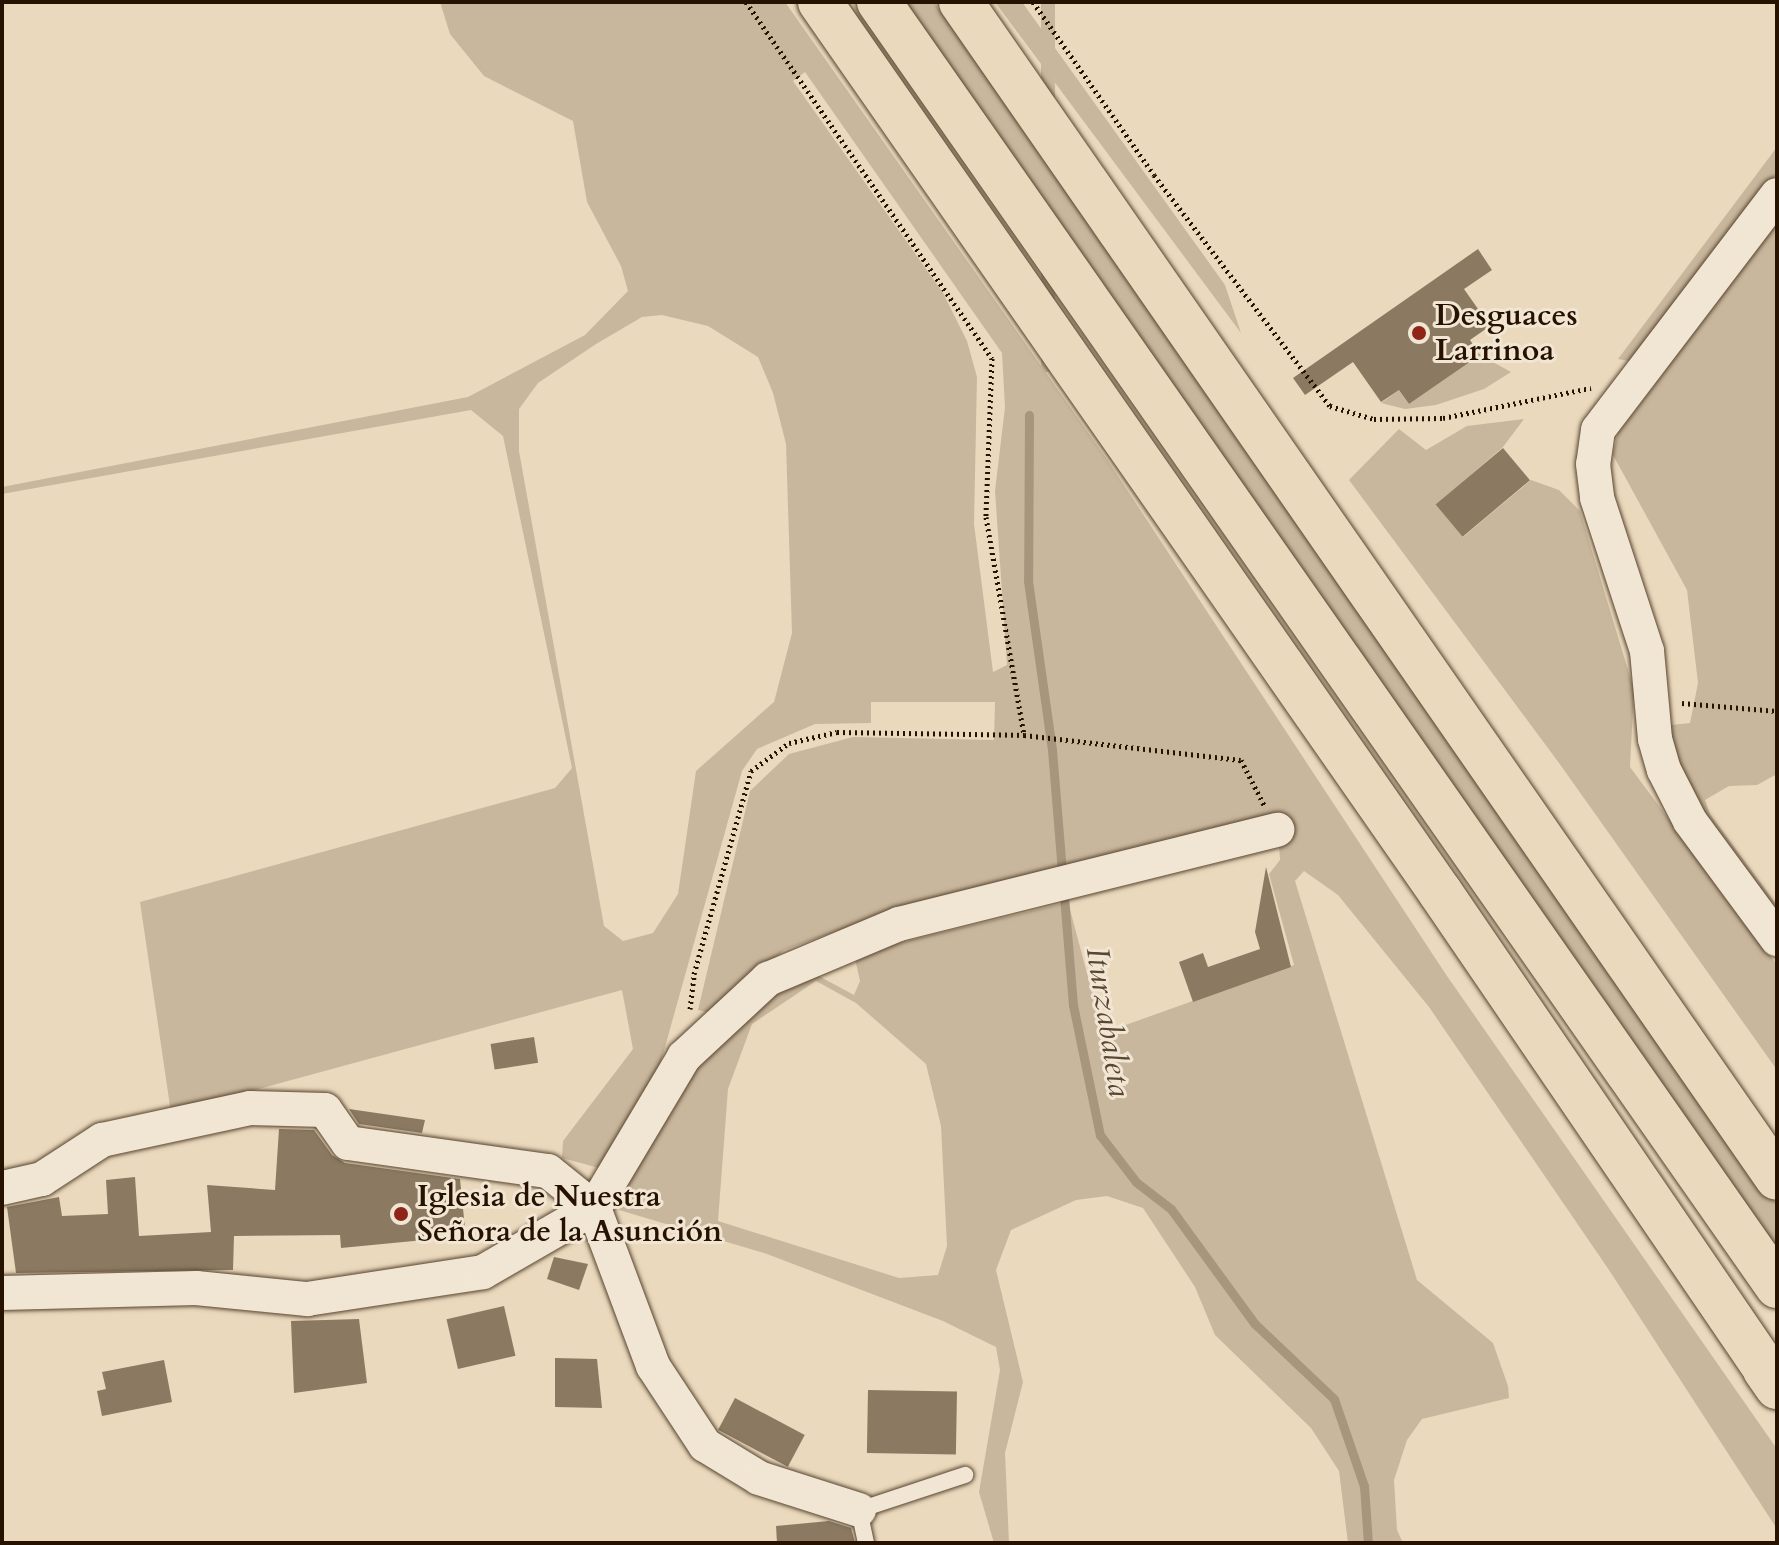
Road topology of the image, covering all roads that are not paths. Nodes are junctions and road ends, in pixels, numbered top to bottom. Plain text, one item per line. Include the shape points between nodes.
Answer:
1 (820, 2) edge
2 (879, 2) edge
3 (961, 2) edge
4 (1777, 195) edge
5 (1277, 830) road end
6 (1777, 939) edge
7 (1777, 1178) edge
8 (2, 1188) edge
9 (594, 1208) junction
10 (1777, 1286) edge
11 (2, 1293) edge
12 (1773, 1381) edge
13 (965, 1475) dead end
14 (859, 1510) junction
15 (866, 1543) edge

1 - 12 highway via 1431,879
2 - 10 highway
3 - 7 highway
4 - 6 street via 1598,430 1593,464 1597,498 1647,651 1655,739 1664,770 1690,821
5 - 9 street via 1046,892 899,924 768,979 684,1057
8 - 9 street via 42,1179 102,1140 250,1108 325,1110 348,1143 548,1171
9 - 11 street via 483,1272 307,1299 196,1288
9 - 14 street via 653,1366 705,1445 759,1478
13 - 14 lane
14 - 15 lane

